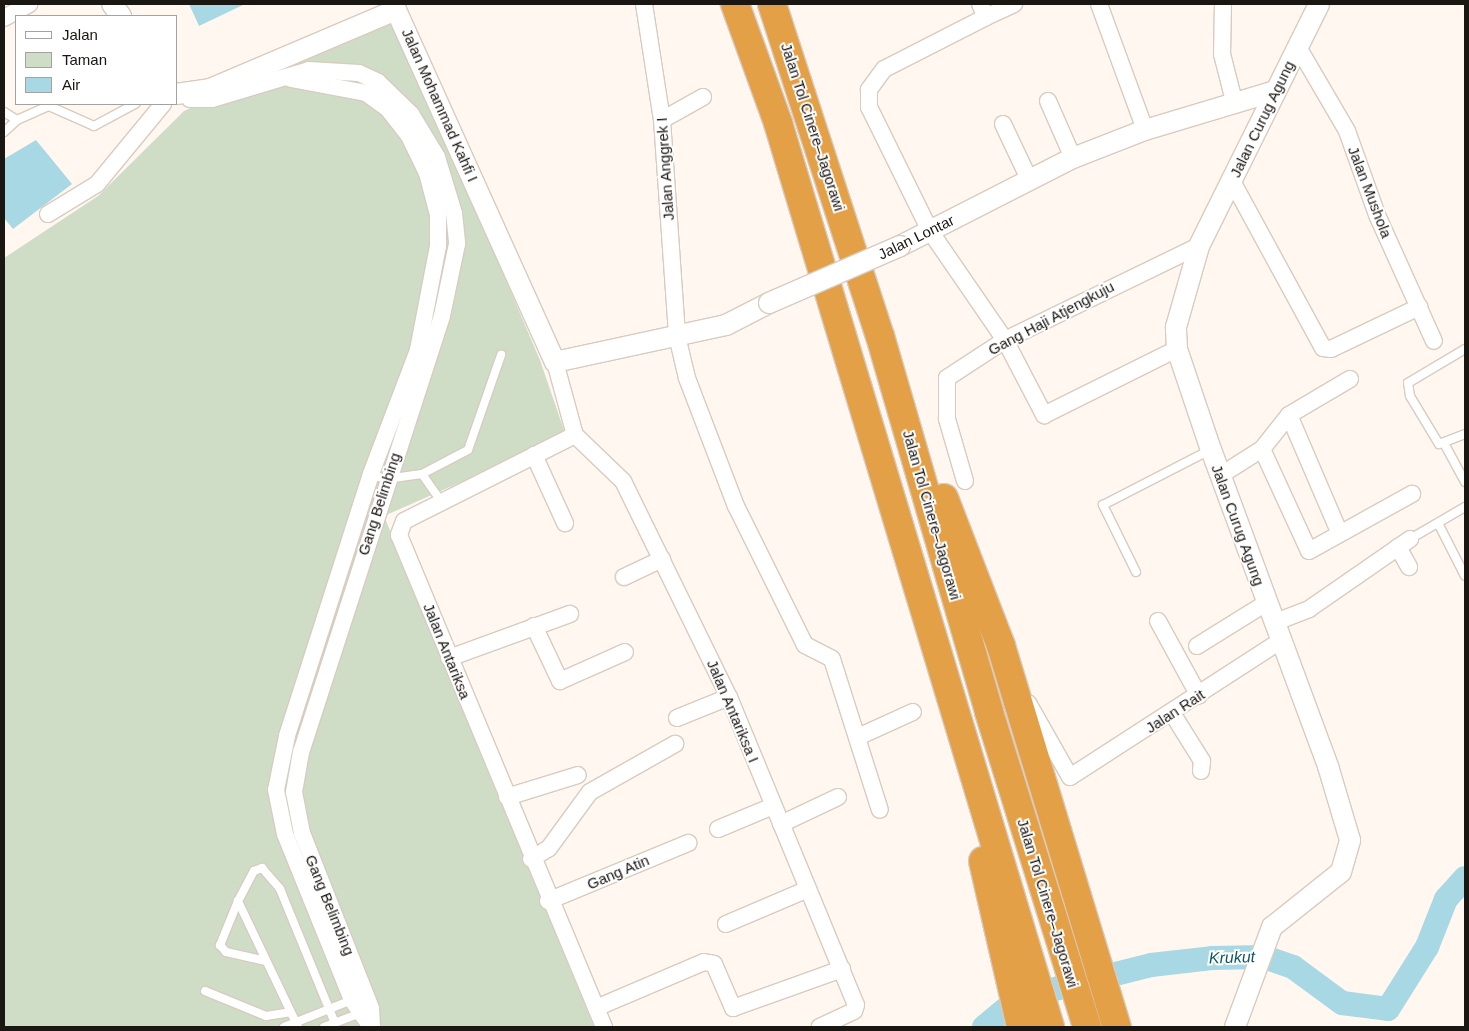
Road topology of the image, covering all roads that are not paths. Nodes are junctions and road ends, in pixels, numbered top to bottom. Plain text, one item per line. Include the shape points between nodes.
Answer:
1 (29, 4) edge
2 (112, 4) edge
3 (644, 4) edge
4 (735, 4) edge
5 (772, 4) edge
6 (1014, 4) edge
7 (1099, 4) edge
8 (1223, 4) edge
9 (1319, 4) edge
10 (402, 7) edge
11 (983, 10) edge
12 (120, 15) edge
13 (4, 18) edge
14 (1298, 47) junction
15 (334, 68) junction
16 (291, 79) junction
17 (334, 85) junction
18 (1272, 92) junction
19 (179, 95) edge
20 (703, 97) dead end
21 (1048, 101) dead end
22 (1234, 101) junction
23 (133, 105) edge
24 (162, 105) edge
25 (4, 112) edge
26 (17, 120) junction
27 (662, 120) junction
28 (1003, 124) dead end
29 (1145, 130) junction
30 (4, 132) edge
31 (1073, 158) junction
32 (1030, 181) junction
33 (1232, 181) junction
34 (48, 214) dead end
35 (930, 231) junction
36 (1199, 246) junction
37 (1419, 307) junction
38 (677, 336) junction
39 (880, 336) junction
40 (1005, 340) junction
41 (1434, 341) dead end
42 (1177, 349) junction
43 (1465, 349) edge
44 (501, 355) dead end
45 (555, 362) junction
46 (1350, 379) dead end
47 (1289, 415) junction
48 (1465, 434) edge
49 (575, 435) junction
50 (1445, 445) junction
51 (1262, 449) junction
52 (1211, 450) junction
53 (534, 455) junction
54 (422, 474) junction
55 (1221, 475) junction
56 (378, 477) junction
57 (965, 481) dead end
58 (1465, 482) edge
59 (1412, 494) dead end
60 (441, 501) junction
61 (1465, 507) edge
62 (565, 523) dead end
63 (1438, 523) junction
64 (1340, 534) junction
65 (1404, 543) junction
66 (662, 559) junction
67 (1409, 567) dead end
68 (1136, 572) dead end
69 (1465, 576) edge
70 (624, 577) dead end
71 (1266, 603) junction
72 (570, 614) dead end
73 (1158, 622) dead end
74 (1273, 624) junction
75 (534, 626) junction
76 (1280, 642) junction
77 (1197, 646) dead end
78 (625, 652) dead end
79 (449, 658) junction
80 (1199, 696) junction
81 (729, 697) junction
82 (1028, 704) dead end
83 (913, 712) dead end
84 (1172, 713) junction
85 (677, 718) dead end
86 (860, 736) junction
87 (674, 744) dead end
88 (1201, 771) dead end
89 (578, 775) dead end
90 (276, 790) junction
91 (294, 792) junction
92 (507, 797) junction
93 (838, 797) dead end
94 (773, 806) junction
95 (880, 810) dead end
96 (781, 824) junction
97 (718, 829) dead end
98 (688, 843) dead end
99 (531, 859) junction
100 (808, 889) junction
101 (548, 901) junction
102 (238, 902) junction
103 (726, 924) dead end
104 (266, 961) junction
105 (1105, 967) junction
106 (842, 969) junction
107 (1024, 983) junction
108 (205, 991) dead end
109 (362, 1004) junction
110 (596, 1008) junction
111 (328, 1009) junction
112 (290, 1012) junction
113 (335, 1023) junction
114 (297, 1025) edge
115 (284, 1027) edge
116 (324, 1027) edge
117 (372, 1027) edge
118 (604, 1027) edge
119 (819, 1027) edge
120 (1021, 1027) edge
121 (1050, 1027) edge
122 (1087, 1027) edge
123 (1117, 1027) edge
124 (1136, 1027) edge
125 (1235, 1027) edge

1 - 13 street
2 - 12 street
3 - 27 street, Jalan Anggrek I
4 - 107 highway via 778,124 938,659
5 - 39 highway, Jalan Tol Cinere–Jagorawi
6 - 11 street
7 - 29 street
8 - 22 street via 1222,54
9 - 14 street, Jalan Curug Agung
10 - 19 street, Jalan Mohammad Kahfi I via 210,89
10 - 45 street, Jalan Mohammad Kahfi I
11 - 35 street via 884,68 869,90 869,107
14 - 18 street, Jalan Curug Agung
14 - 37 street, Jalan Mushola via 1347,131 1377,215
15 - 16 street, Gang Belimbing via 309,70
15 - 17 street
15 - 56 street, Gang Belimbing via 378,82 411,114 437,156 454,213 457,244 442,316
16 - 17 street, Gang Belimbing
16 - 19 street, Gang Belimbing via 212,99
17 - 56 street, Gang Belimbing via 366,93 388,109 409,136 427,173 438,215 438,246 418,350
18 - 22 street, Jalan Lontar
18 - 33 street, Jalan Curug Agung
20 - 27 street
21 - 31 street
22 - 29 street, Jalan Lontar
23 - 26 lane via 94,126 50,106
24 - 34 street via 97,184
25 - 26 lane
26 - 30 lane
27 - 38 street, Jalan Anggrek I
28 - 32 street
29 - 31 street, Jalan Lontar
31 - 32 street, Jalan Lontar
32 - 35 street, Jalan Lontar
33 - 36 street, Jalan Curug Agung
33 - 37 street via 1326,350
35 - 38 street, Jalan Lontar, bridge via 726,325
35 - 40 street via 977,306
36 - 40 street, Gang Haji Atjengkuju
36 - 42 street, Jalan Curug Agung via 1182,294
37 - 41 street, Jalan Mushola
38 - 45 street, Jalan Lontar
38 - 86 street, Jalan Anggrek I via 687,378 736,506 805,645 832,659
39 - 105 highway via 1001,646 1064,850
39 - 122 highway, Jalan Tol Cinere–Jagorawi
40 - 42 street via 1044,415
40 - 57 street, Gang Haji Atjengkuju via 947,378 947,419
42 - 52 street, Jalan Curug Agung
43 - 50 lane via 1408,383 1410,396 1435,439
44 - 54 lane via 468,450
45 - 49 street
46 - 47 street
47 - 51 street
47 - 64 street
48 - 50 lane
49 - 53 street, Jalan Antariksa
49 - 66 street, Jalan Antariksa I via 623,480
50 - 58 lane
51 - 55 street
51 - 64 street via 1309,551
52 - 55 street, Jalan Curug Agung
52 - 68 lane via 1103,505
53 - 60 street, Jalan Antariksa
53 - 62 street
54 - 56 lane
54 - 60 lane
55 - 71 street, Jalan Curug Agung
56 - 90 street, Gang Belimbing via 286,736
56 - 91 street, Gang Belimbing via 301,752
59 - 64 street
60 - 79 street, Jalan Antariksa via 404,521 400,535
61 - 63 lane
63 - 65 lane
63 - 69 lane
65 - 67 street
65 - 74 street via 1309,609
66 - 70 street
66 - 81 street, Jalan Antariksa I
71 - 74 street, Jalan Curug Agung
71 - 77 street
72 - 75 street
73 - 80 street
74 - 76 street, Jalan Curug Agung
75 - 78 street via 560,681
75 - 79 street
76 - 80 street, Jalan Rait
76 - 125 street, Jalan Curug Agung via 1328,766 1350,840 1341,872 1268,934
79 - 92 street, Jalan Antariksa
80 - 84 street, Jalan Rait
81 - 85 street
81 - 94 street, Jalan Antariksa I
82 - 84 street, Jalan Rait via 1070,777
83 - 86 street
84 - 88 street via 1202,761
86 - 95 street, Jalan Anggrek I
87 - 99 street via 590,792 549,848
89 - 92 street
90 - 91 street
90 - 109 street, Gang Belimbing via 285,834
91 - 109 street, Gang Belimbing via 302,833
92 - 99 street, Jalan Antariksa
93 - 96 street
94 - 96 street, Jalan Antariksa I
94 - 97 street
96 - 100 street, Jalan Antariksa I
98 - 101 street, Gang Atin
99 - 101 street, Jalan Antariksa
100 - 103 street
100 - 106 street, Jalan Antariksa I
101 - 110 street, Jalan Antariksa
102 - 104 lane
102 - 104 lane via 220,945 226,952
102 - 111 lane via 254,870 268,872
104 - 112 lane
105 - 123 highway
105 - 124 highway
106 - 110 street via 733,1008 714,964 704,962
106 - 119 street, Jalan Antariksa I via 856,1008
107 - 120 highway
107 - 121 highway
108 - 112 lane via 266,1016
109 - 111 lane
109 - 113 lane
109 - 117 street, Gang Belimbing
110 - 118 street, Jalan Antariksa
111 - 113 lane
111 - 114 lane
112 - 114 lane
113 - 116 lane
114 - 115 lane

